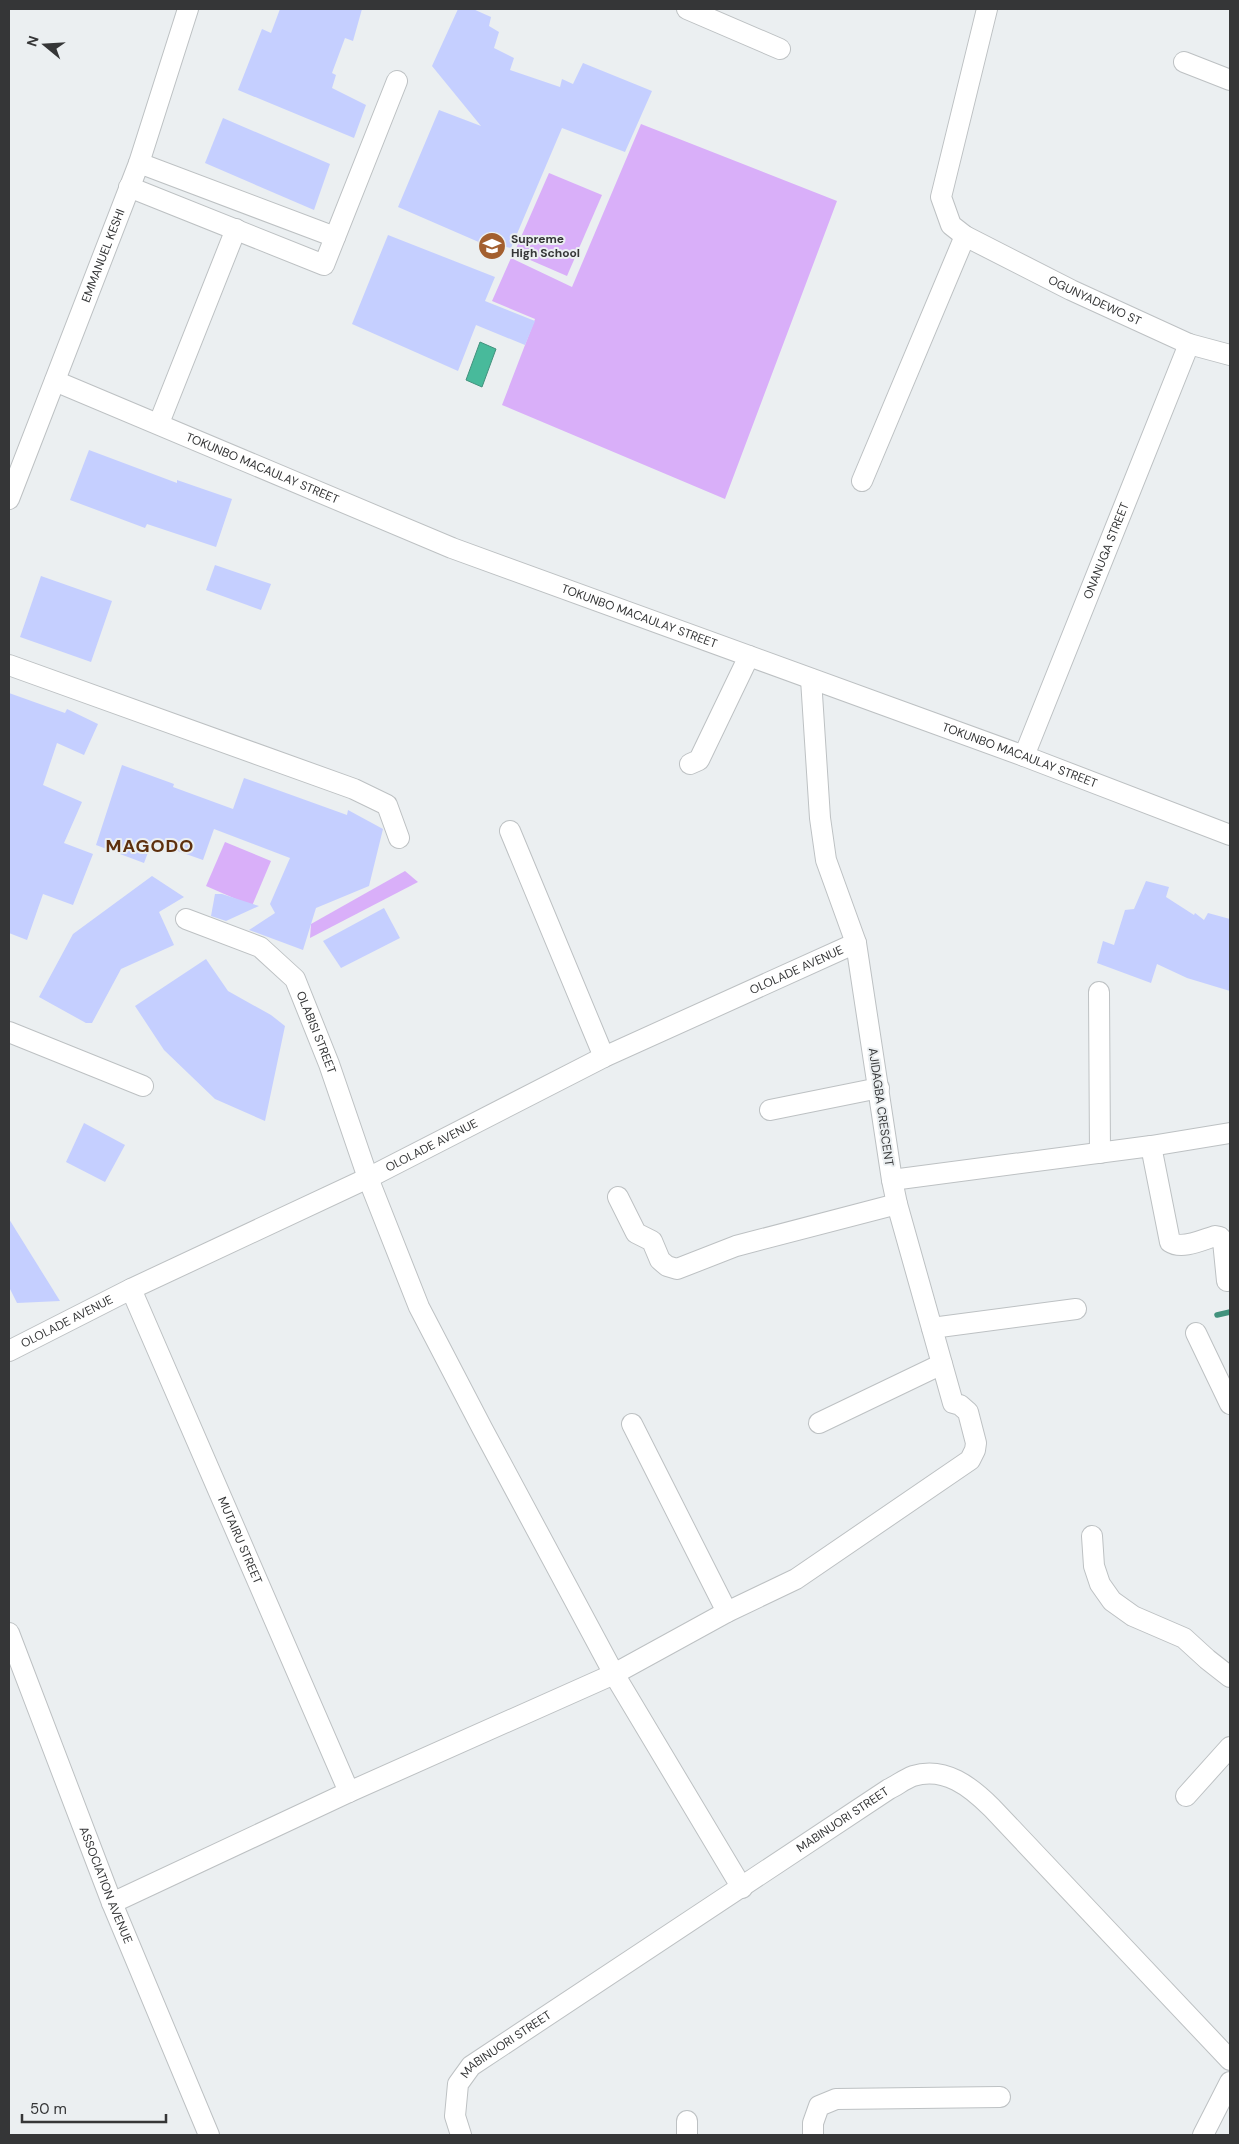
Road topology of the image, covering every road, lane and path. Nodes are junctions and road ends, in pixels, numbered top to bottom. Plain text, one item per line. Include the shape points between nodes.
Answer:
1 (188, 9) edge
2 (687, 9) edge
3 (987, 9) edge
4 (780, 49) dead end
5 (1184, 62) dead end
6 (1230, 80) edge
7 (397, 81) dead end
8 (139, 163) junction
9 (129, 187) junction
10 (236, 230) junction
11 (965, 236) junction
12 (335, 237) junction
13 (1189, 344) junction
14 (1230, 355) edge
15 (55, 380) junction
16 (159, 423) junction
17 (862, 481) dead end
18 (9, 499) edge
19 (749, 656) junction
20 (9, 665) edge
21 (811, 679) junction
22 (1024, 756) junction
23 (690, 764) dead end
24 (510, 830) dead end
25 (1230, 835) edge
26 (399, 838) dead end
27 (186, 920) dead end
28 (856, 943) junction
29 (1099, 992) dead end
30 (9, 1032) edge
31 (604, 1057) junction
32 (143, 1086) dead end
33 (879, 1088) junction
34 (770, 1110) dead end
35 (1230, 1133) edge
36 (1151, 1146) junction
37 (1100, 1154) junction
38 (368, 1178) junction
39 (892, 1180) junction
40 (618, 1197) dead end
41 (897, 1204) junction
42 (1227, 1281) dead end
43 (131, 1290) junction
44 (1076, 1310) dead end
45 (932, 1328) junction
46 (1196, 1334) dead end
47 (9, 1351) edge
48 (942, 1364) junction
49 (1230, 1404) edge
50 (819, 1422) dead end
51 (632, 1424) dead end
52 (1092, 1536) dead end
53 (727, 1612) junction
54 (9, 1633) edge
55 (614, 1674) junction
56 (1230, 1677) edge
57 (1230, 1747) edge
58 (349, 1792) junction
59 (1186, 1796) dead end
60 (742, 1888) junction
61 (112, 1903) junction
62 (1230, 2060) edge
63 (1230, 2082) edge
64 (1000, 2097) dead end
65 (209, 2135) edge
66 (461, 2135) edge
67 (813, 2135) edge
68 (1203, 2135) edge

1 - 8 street, EMMANUEL KESHI
2 - 4 street
3 - 11 street via 941,197 951,224
5 - 6 street
7 - 12 street
8 - 9 street, EMMANUEL KESHI
8 - 12 street
9 - 10 street
9 - 15 street, EMMANUEL KESHI
10 - 12 street via 324,265
10 - 16 street
11 - 13 street, OGUNYADEWO ST via 1071,290
11 - 17 street
13 - 14 street, OGUNYADEWO ST
13 - 22 street, ONANUGA STREET
15 - 16 street, TOKUNBO MACAULAY STREET
15 - 18 street, EMMANUEL KESHI
16 - 19 street, TOKUNBO MACAULAY STREET via 452,548
19 - 21 street, TOKUNBO MACAULAY STREET
19 - 23 street via 700,760
20 - 26 street via 354,789 387,805
21 - 22 street, TOKUNBO MACAULAY STREET
21 - 28 street, AJIDAGBA CRESCENT via 820,818 826,860
22 - 25 street, TOKUNBO MACAULAY STREET
24 - 31 street
27 - 38 street, OLABISI STREET via 260,946 295,979 329,1064
28 - 31 street, OLOLADE AVENUE
28 - 33 street, AJIDAGBA CRESCENT
29 - 37 street
30 - 32 street
31 - 38 street, OLOLADE AVENUE
33 - 34 street
33 - 39 street, AJIDAGBA CRESCENT
35 - 36 street
36 - 37 street
36 - 42 street via 1170,1242 1184,1245 1220,1237
37 - 39 street
38 - 43 street, OLOLADE AVENUE
38 - 55 street, OLABISI STREET via 419,1307
39 - 41 street, AJIDAGBA CRESCENT
40 - 41 street via 636,1233 652,1242 660,1260 677,1269 736,1246
41 - 45 street, AJIDAGBA CRESCENT
43 - 47 street, OLOLADE AVENUE
43 - 58 street, MUTAIRU STREET
44 - 45 street
45 - 48 street, AJIDAGBA CRESCENT
46 - 49 street
48 - 50 street
48 - 53 street, AJIDAGBA CRESCENT via 953,1403 968,1412 976,1443 970,1460 796,1579
51 - 53 street
52 - 56 street via 1094,1566 1100,1584 1112,1601 1133,1616 1184,1638
53 - 55 street, AJIDAGBA CRESCENT
54 - 61 street, ASSOCIATION AVENUE
55 - 58 street, AJIDAGBA CRESCENT
55 - 60 street, OLABISI STREET
57 - 59 street
58 - 61 street, AJIDAGBA CRESCENT
60 - 62 street, MABINUORI STREET via 889,1789 914,1776 940,1773 970,1787 992,1808
60 - 66 street, MABINUORI STREET via 471,2066 458,2084 455,2116
61 - 65 street, ASSOCIATION AVENUE
63 - 68 street
64 - 67 street via 836,2099 819,2106

